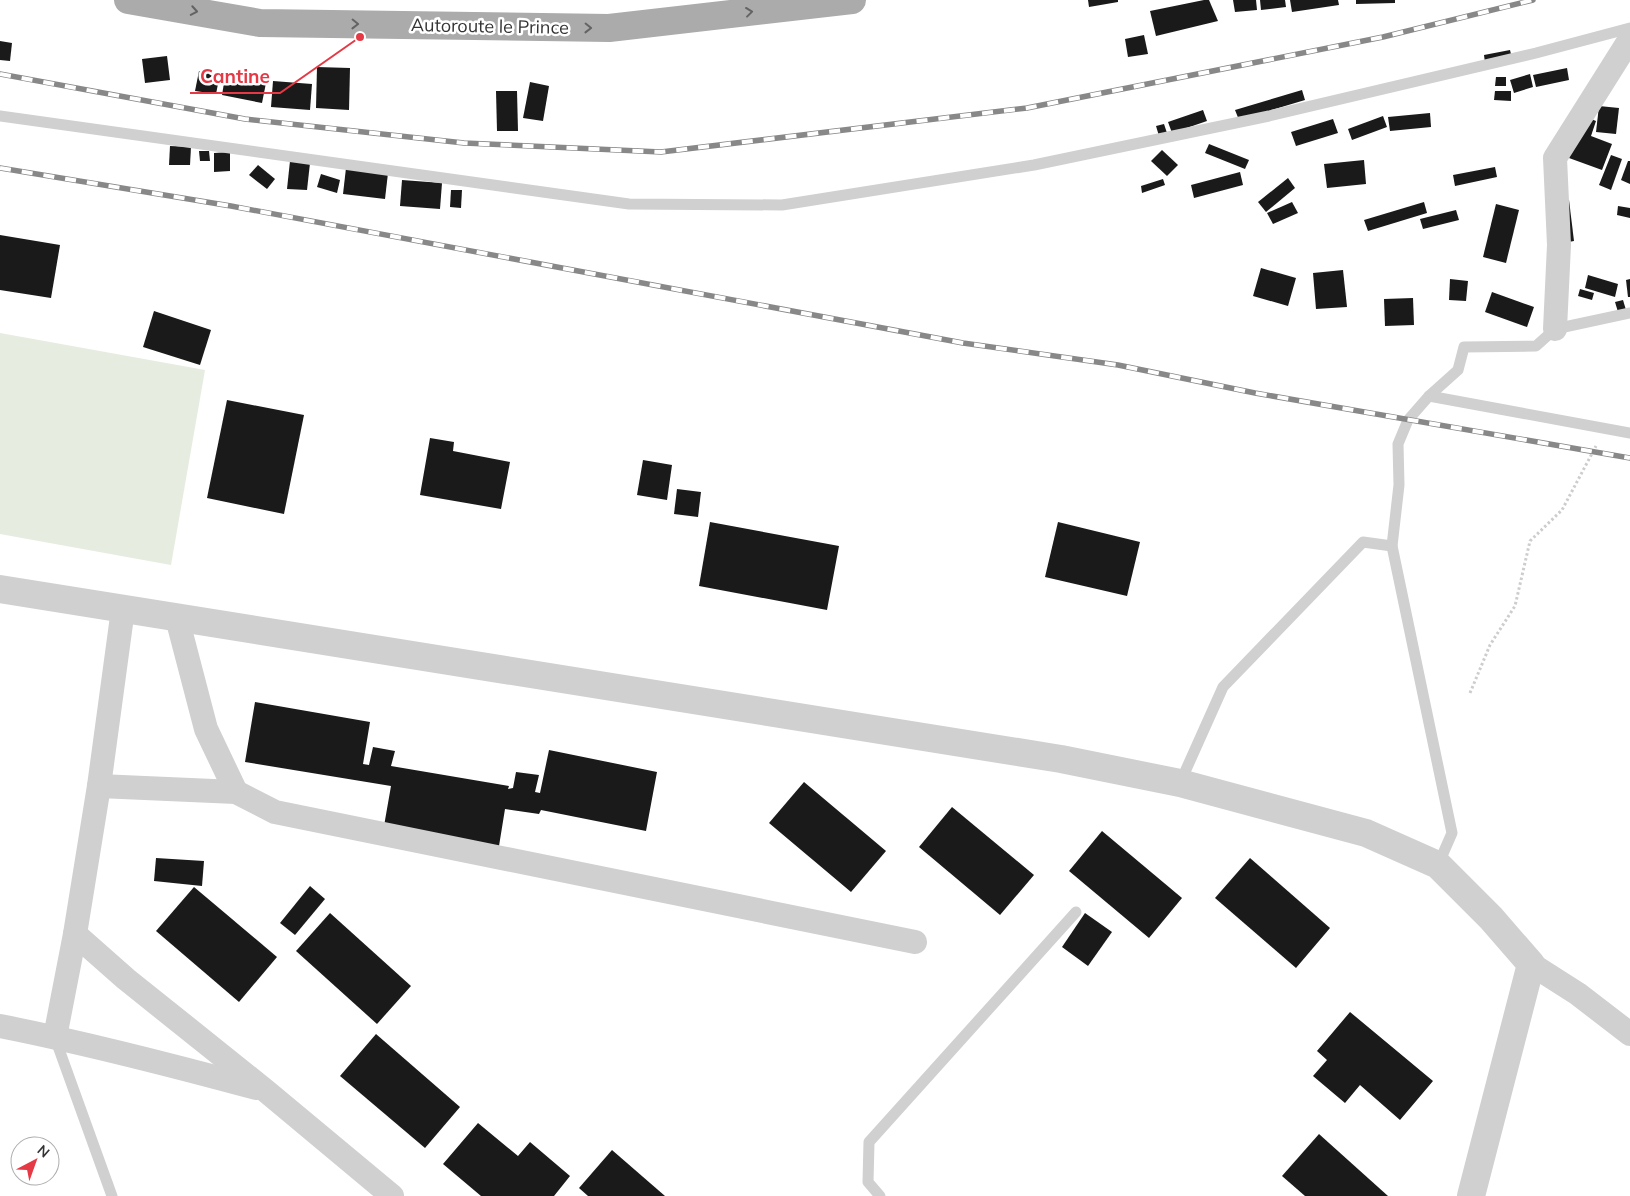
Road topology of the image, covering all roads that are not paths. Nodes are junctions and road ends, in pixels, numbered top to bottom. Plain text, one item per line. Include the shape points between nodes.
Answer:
1 (128, 0) edge
2 (852, 0) edge
3 (1630, 28) edge
4 (1630, 39) edge
5 (0, 116) edge
6 (1630, 313) edge
7 (1555, 329) junction
8 (1429, 396) junction
9 (1630, 433) edge
10 (1392, 546) junction
11 (0, 589) edge
12 (124, 609) junction
13 (177, 618) junction
14 (1180, 783) junction
15 (99, 786) junction
16 (236, 792) junction
17 (1438, 865) junction
18 (1076, 912) dead end
19 (75, 934) junction
20 (915, 942) dead end
21 (1531, 964) junction
22 (0, 1026) edge
23 (1630, 1034) edge
24 (55, 1037) junction
25 (266, 1091) junction
26 (112, 1196) edge
27 (392, 1196) edge
28 (880, 1196) edge
29 (1471, 1196) edge

1 -> 2 main road, Autoroute le Prince via 260,22 609,28
3 - 5 lane via 1536,54 1260,118 1034,165 782,205 629,204
4 - 7 street via 1555,158 1559,245
6 - 7 lane
7 - 8 lane via 1536,346 1464,347 1458,370
8 - 9 lane
8 - 10 lane via 1408,420 1398,444 1399,485
10 - 14 lane via 1363,542 1223,686
10 - 17 lane via 1452,833
11 - 12 street
12 - 13 street
12 - 15 street
13 - 14 street via 1051,758
13 - 16 street via 206,729
14 - 17 street via 1366,833
15 - 16 street
15 - 19 street
16 - 20 street via 275,812
17 - 21 street
18 - 28 lane via 869,1142 868,1182
19 - 24 street
19 - 25 street via 126,980
21 - 23 street via 1578,994
21 - 29 street
22 - 24 street
24 - 25 street
24 - 26 lane
25 - 27 street

